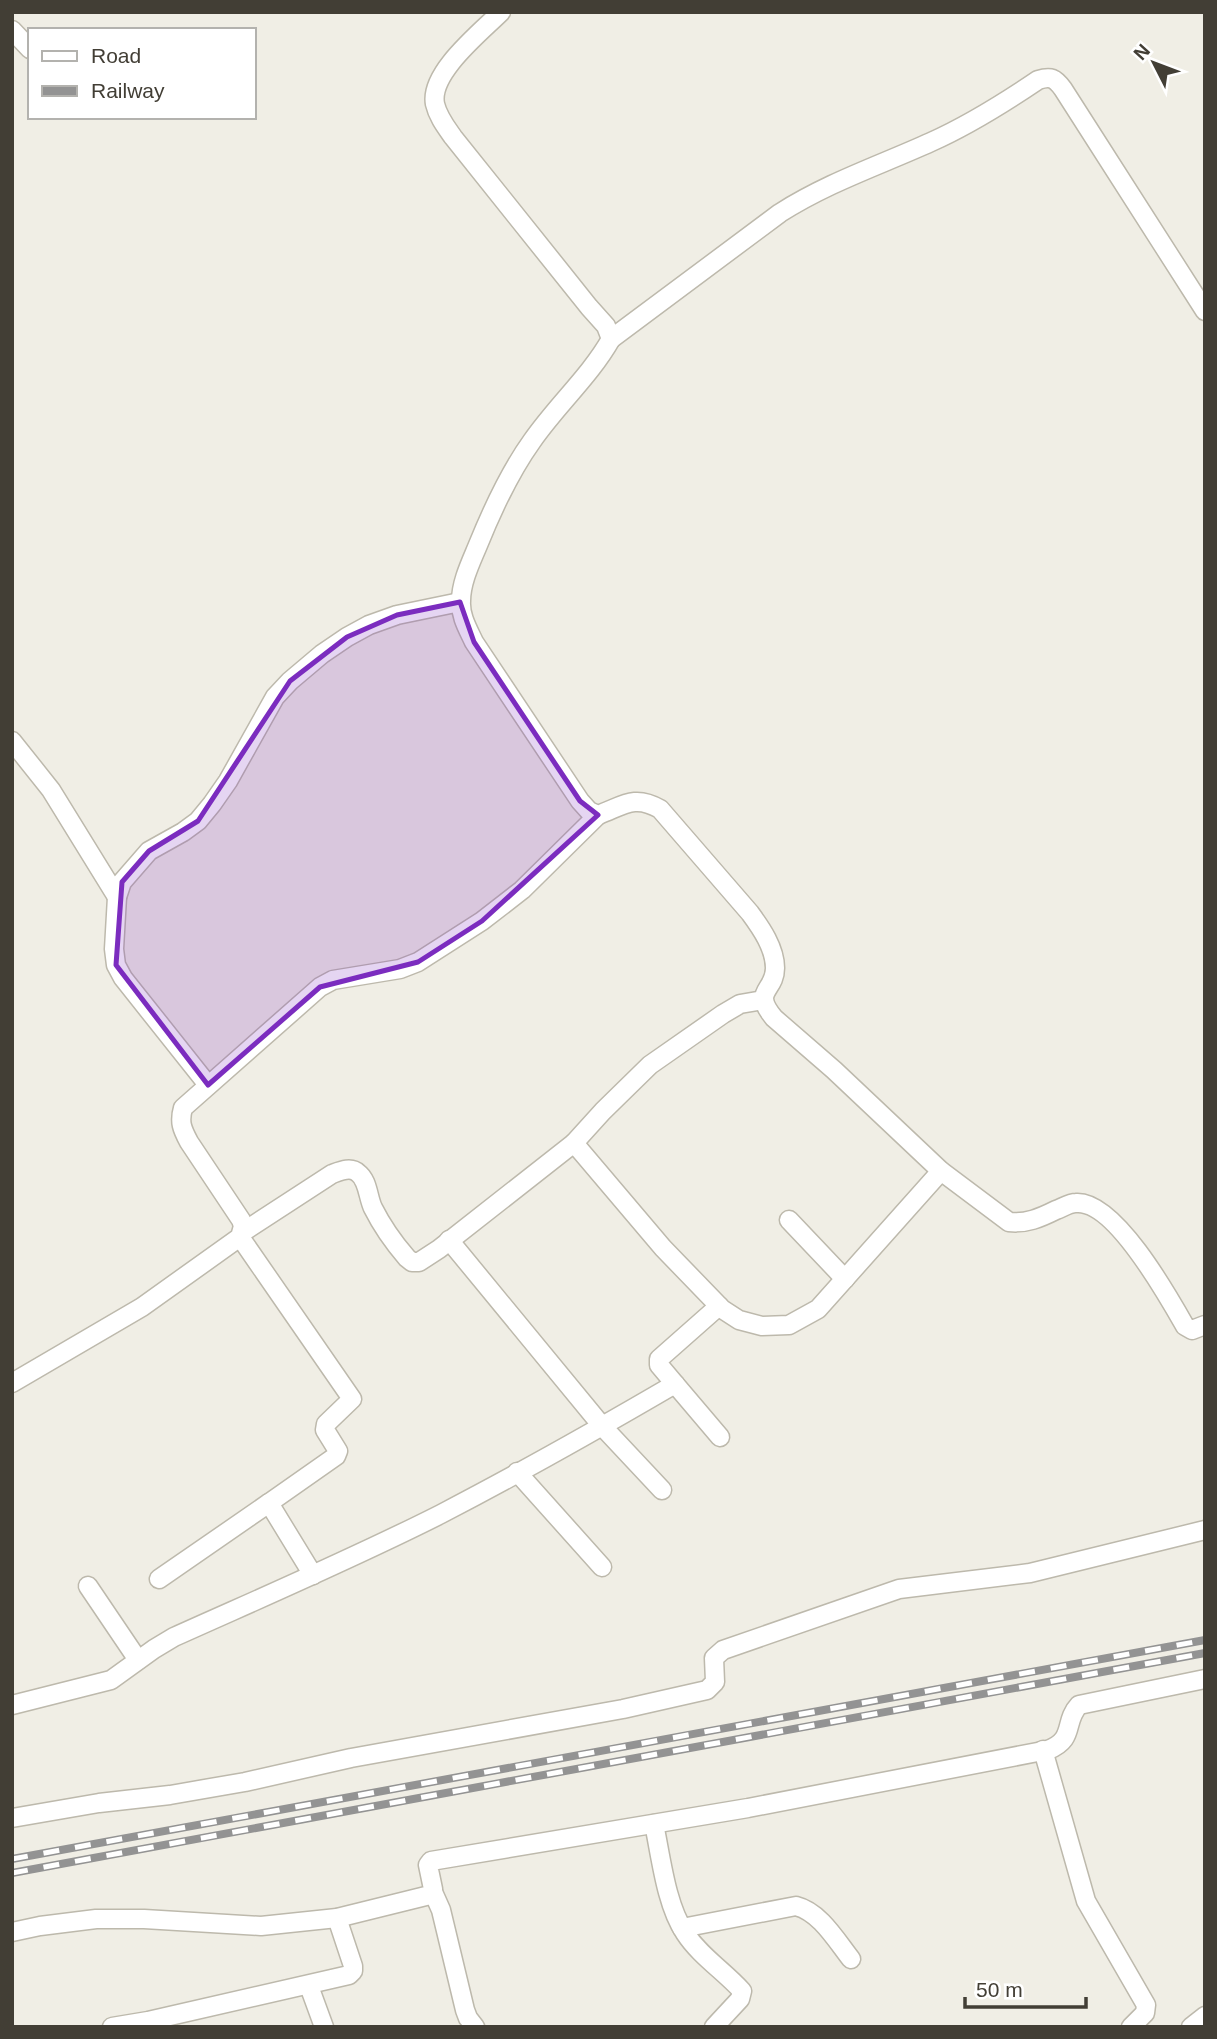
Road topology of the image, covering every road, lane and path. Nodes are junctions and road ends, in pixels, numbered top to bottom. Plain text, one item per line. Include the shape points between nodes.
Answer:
1 (501, 12) edge
2 (12, 30) edge
3 (28, 47) edge
4 (1205, 311) edge
5 (611, 339) junction
6 (460, 602) junction
7 (12, 741) edge
8 (598, 815) junction
9 (117, 897) junction
10 (763, 1000) junction
11 (208, 1085) junction
12 (574, 1143) junction
13 (941, 1171) junction
14 (789, 1220) dead end
15 (241, 1235) junction
16 (449, 1240) junction
17 (845, 1279) junction
18 (719, 1306) junction
19 (1205, 1325) edge
20 (12, 1383) edge
21 (675, 1384) junction
22 (603, 1426) junction
23 (720, 1437) dead end
24 (517, 1472) junction
25 (663, 1490) dead end
26 (269, 1503) junction
27 (1205, 1530) edge
28 (602, 1567) dead end
29 (313, 1575) junction
30 (159, 1579) dead end
31 (88, 1586) dead end
32 (138, 1660) junction
33 (1205, 1679) edge
34 (12, 1705) edge
35 (1043, 1751) junction
36 (12, 1818) edge
37 (654, 1824) junction
38 (433, 1892) junction
39 (337, 1918) junction
40 (682, 1928) junction
41 (12, 1932) edge
42 (851, 1959) dead end
43 (309, 1986) junction
44 (1205, 2016) edge
45 (181, 2020) edge
46 (1136, 2025) edge
47 (112, 2027) edge
48 (324, 2027) edge
49 (475, 2027) edge
50 (714, 2027) edge
51 (1191, 2027) edge

1 - 5 street via 449,65 434,101 439,117 606,326
2 - 3 street
4 - 5 street via 1063,89 1048,77 954,131 804,198
5 - 6 street via 533,439 502,488
6 - 8 street via 474,642 580,801
6 - 9 street via 369,625 322,654 290,681 275,698 212,804 198,821 149,851 122,882
7 - 9 street via 51,790
8 - 10 street via 637,800 660,808 671,819 763,931 775,973
8 - 11 street via 522,890 482,921 418,962 320,987
9 - 11 street via 116,965
10 - 12 street via 740,1004 650,1065
10 - 13 street via 774,1018
11 - 15 street via 183,1108 182,1129 241,1220
12 - 16 street
12 - 18 street
13 - 17 street
13 - 19 street via 1009,1222 1040,1218 1073,1203 1096,1208 1158,1279 1185,1326 1192,1330
14 - 17 street
15 - 16 street via 332,1174 352,1169 363,1178 381,1224 412,1262 426,1258
15 - 20 street via 142,1307
15 - 26 street via 352,1398 325,1428 338,1451 336,1456
16 - 22 street
17 - 18 street via 818,1309 789,1325 762,1326 739,1320
18 - 21 street via 659,1359 659,1366
21 - 22 street
21 - 23 street
22 - 24 street
22 - 25 street
24 - 28 street
24 - 29 street
26 - 29 street
26 - 30 street
27 - 36 street via 1030,1573 899,1590 723,1650 714,1658 715,1682 707,1690 170,1796
29 - 32 street via 174,1637
31 - 32 street
32 - 34 street via 111,1680
33 - 35 street via 1079,1705 1065,1738
35 - 37 street
35 - 46 street via 1086,1901 1146,2005
37 - 38 street via 431,1861
37 - 40 street
38 - 39 street
38 - 49 street via 465,2010
39 - 41 street via 261,1926 96,1919
39 - 43 street via 353,1971
40 - 42 street via 796,1906 814,1915
40 - 50 street via 695,1947 742,1991
43 - 45 street
43 - 48 street
44 - 51 street
45 - 47 street

